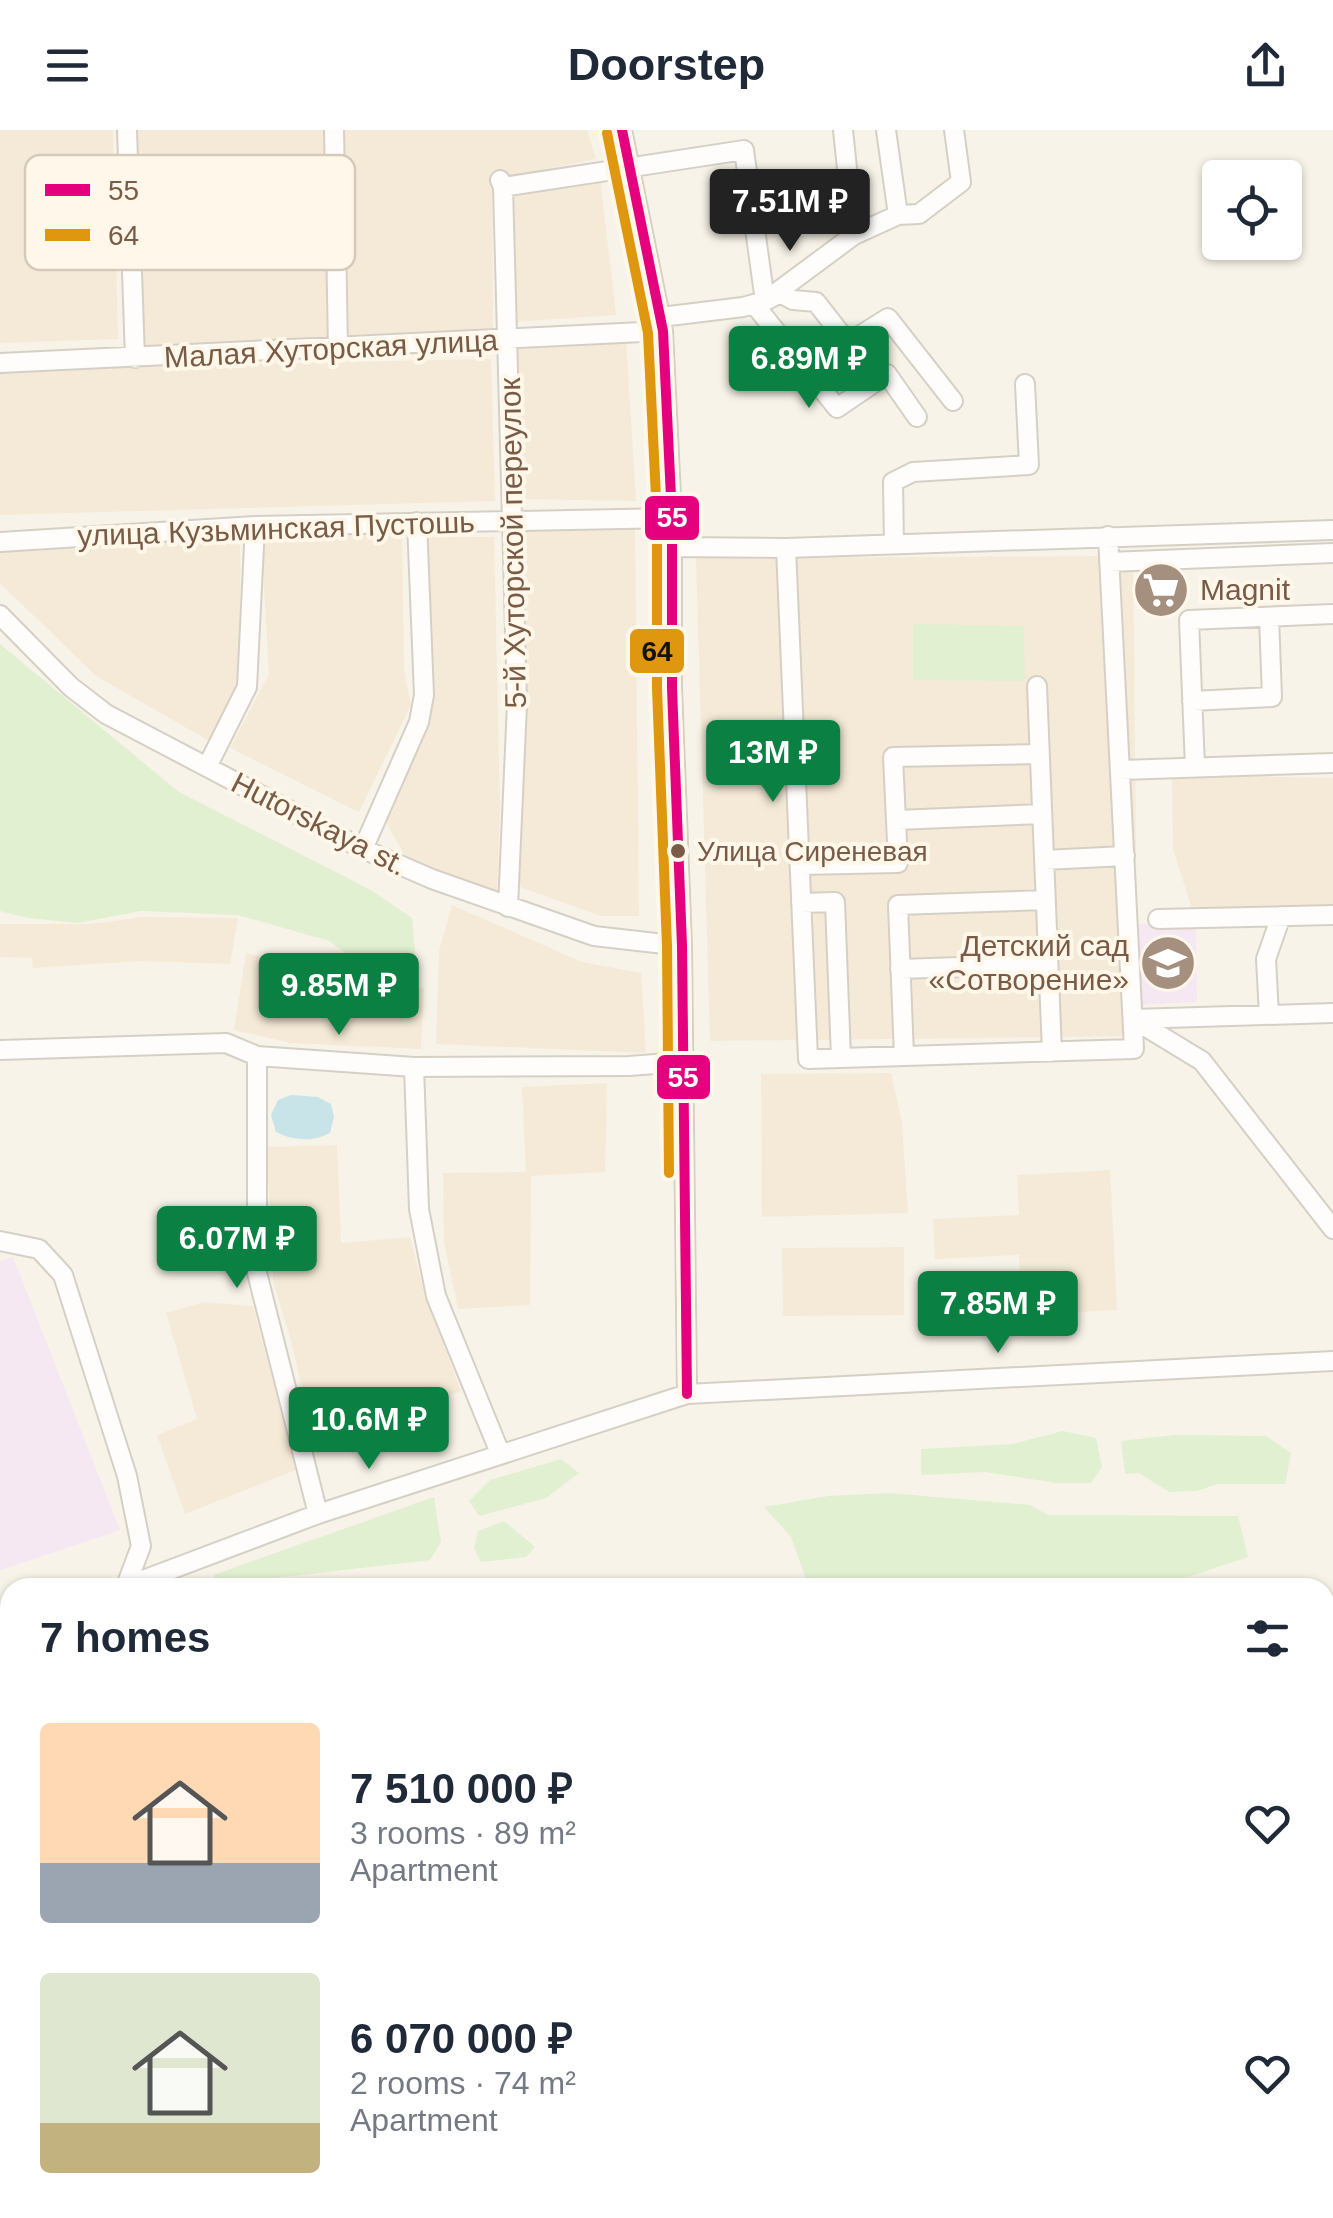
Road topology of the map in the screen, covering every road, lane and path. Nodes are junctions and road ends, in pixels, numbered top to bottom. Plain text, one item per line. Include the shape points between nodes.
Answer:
1 (128, 130) edge
2 (334, 130) edge
3 (622, 130) edge
4 (844, 130) edge
5 (886, 130) edge
6 (954, 130) edge
7 (129, 155) edge
8 (334, 155) edge
9 (632, 166) junction
10 (898, 214) junction
11 (854, 234) junction
12 (132, 270) edge
13 (337, 270) edge
14 (766, 299) junction
15 (662, 324) junction
16 (508, 341) junction
17 (338, 348) junction
18 (135, 358) junction
19 (0, 363) edge
20 (1025, 384) dead end
21 (953, 401) dead end
22 (917, 417) dead end
23 (672, 518) junction
24 (513, 520) junction
25 (417, 522) junction
26 (255, 526) junction
27 (1333, 530) edge
28 (1108, 536) junction
29 (0, 542) edge
30 (894, 544) junction
31 (671, 548) junction
32 (786, 548) junction
33 (1333, 554) edge
34 (1109, 562) junction
35 (1333, 614) edge
36 (0, 615) edge
37 (1269, 617) junction
38 (1036, 686) dead end
39 (1192, 701) junction
40 (1040, 754) junction
41 (1333, 764) edge
42 (208, 767) junction
43 (1195, 768) junction
44 (1121, 770) junction
45 (1042, 814) junction
46 (897, 820) junction
47 (363, 849) junction
48 (1125, 856) junction
49 (1044, 860) junction
50 (800, 865) junction
51 (1046, 900) junction
52 (801, 902) junction
53 (508, 907) junction
54 (1333, 915) edge
55 (1281, 916) junction
56 (1158, 918) dead end
57 (682, 946) junction
58 (1048, 964) junction
59 (900, 969) junction
60 (1333, 1012) edge
61 (1269, 1014) junction
62 (1132, 1018) junction
63 (0, 1050) edge
64 (1052, 1052) junction
65 (257, 1056) junction
66 (904, 1056) junction
67 (842, 1058) junction
68 (682, 1062) junction
69 (414, 1067) junction
70 (1333, 1229) edge
71 (0, 1241) edge
72 (1333, 1361) edge
73 (687, 1394) junction
74 (500, 1453) junction
75 (318, 1514) junction
76 (128, 1578) edge
77 (148, 1578) edge

1 - 7 street
2 - 8 street
3 - 9 street
4 - 11 street
5 - 10 street
6 - 10 street via 961,182 919,214
9 - 14 street via 744,150
9 - 15 street
9 - 16 street, 5-й Хуторской переулок via 502,183
10 - 11 street
11 - 14 street
12 - 18 street
13 - 17 street
14 - 15 street, Малая Хуторская улица
14 - 21 street via 816,302 848,343 888,318
14 - 22 street via 837,408 887,374
15 - 16 street, Малая Хуторская улица
15 - 23 street
16 - 17 street, Малая Хуторская улица
16 - 24 street, 5-й Хуторской переулок
17 - 18 street, Малая Хуторская улица
18 - 19 street, Малая Хуторская улица
20 - 30 street via 1029,465 913,472 894,482
23 - 24 street, улица Кузьминская Пустошь
23 - 31 street
24 - 25 street, улица Кузьминская Пустошь
24 - 53 street, 5-й Хуторской переулок via 517,704
25 - 26 street, улица Кузьминская Пустошь
25 - 47 street via 420,722
26 - 29 street, улица Кузьминская Пустошь
26 - 42 street via 246,687
27 - 28 street
28 - 30 street
28 - 34 street
30 - 32 street
31 - 32 street
31 - 57 street
32 - 50 street
33 - 34 street
34 - 44 street
35 - 37 street
36 - 42 street, Hutorskaya st. via 106,714
37 - 39 street via 1272,697
37 - 39 street via 1188,620
38 - 40 street
39 - 43 street
40 - 45 street
40 - 46 street via 893,757
41 - 43 street
42 - 47 street, Hutorskaya st.
43 - 44 street
44 - 48 street
45 - 46 street
45 - 49 street
46 - 50 street via 898,863
47 - 53 street, Hutorskaya st.
48 - 49 street
48 - 62 street
49 - 51 street
50 - 52 street
51 - 58 street
51 - 59 street via 898,905
52 - 67 street via 835,902
52 - 67 street via 808,1059
53 - 57 street, Hutorskaya st. via 594,936
54 - 55 street
55 - 56 street
55 - 61 street via 1266,959
57 - 68 street
58 - 59 street
58 - 64 street
59 - 66 street
60 - 61 street
61 - 62 street
62 - 64 street via 1134,1049
62 - 70 street via 1202,1061
63 - 65 street via 226,1043
64 - 66 street
65 - 69 street
65 - 75 street via 258,1273
66 - 67 street
68 - 69 street
68 - 73 street
69 - 74 street via 419,1208 436,1296
71 - 76 street via 38,1249 63,1275 128,1476 141,1546
72 - 73 street
73 - 74 street
74 - 75 street
75 - 77 street

